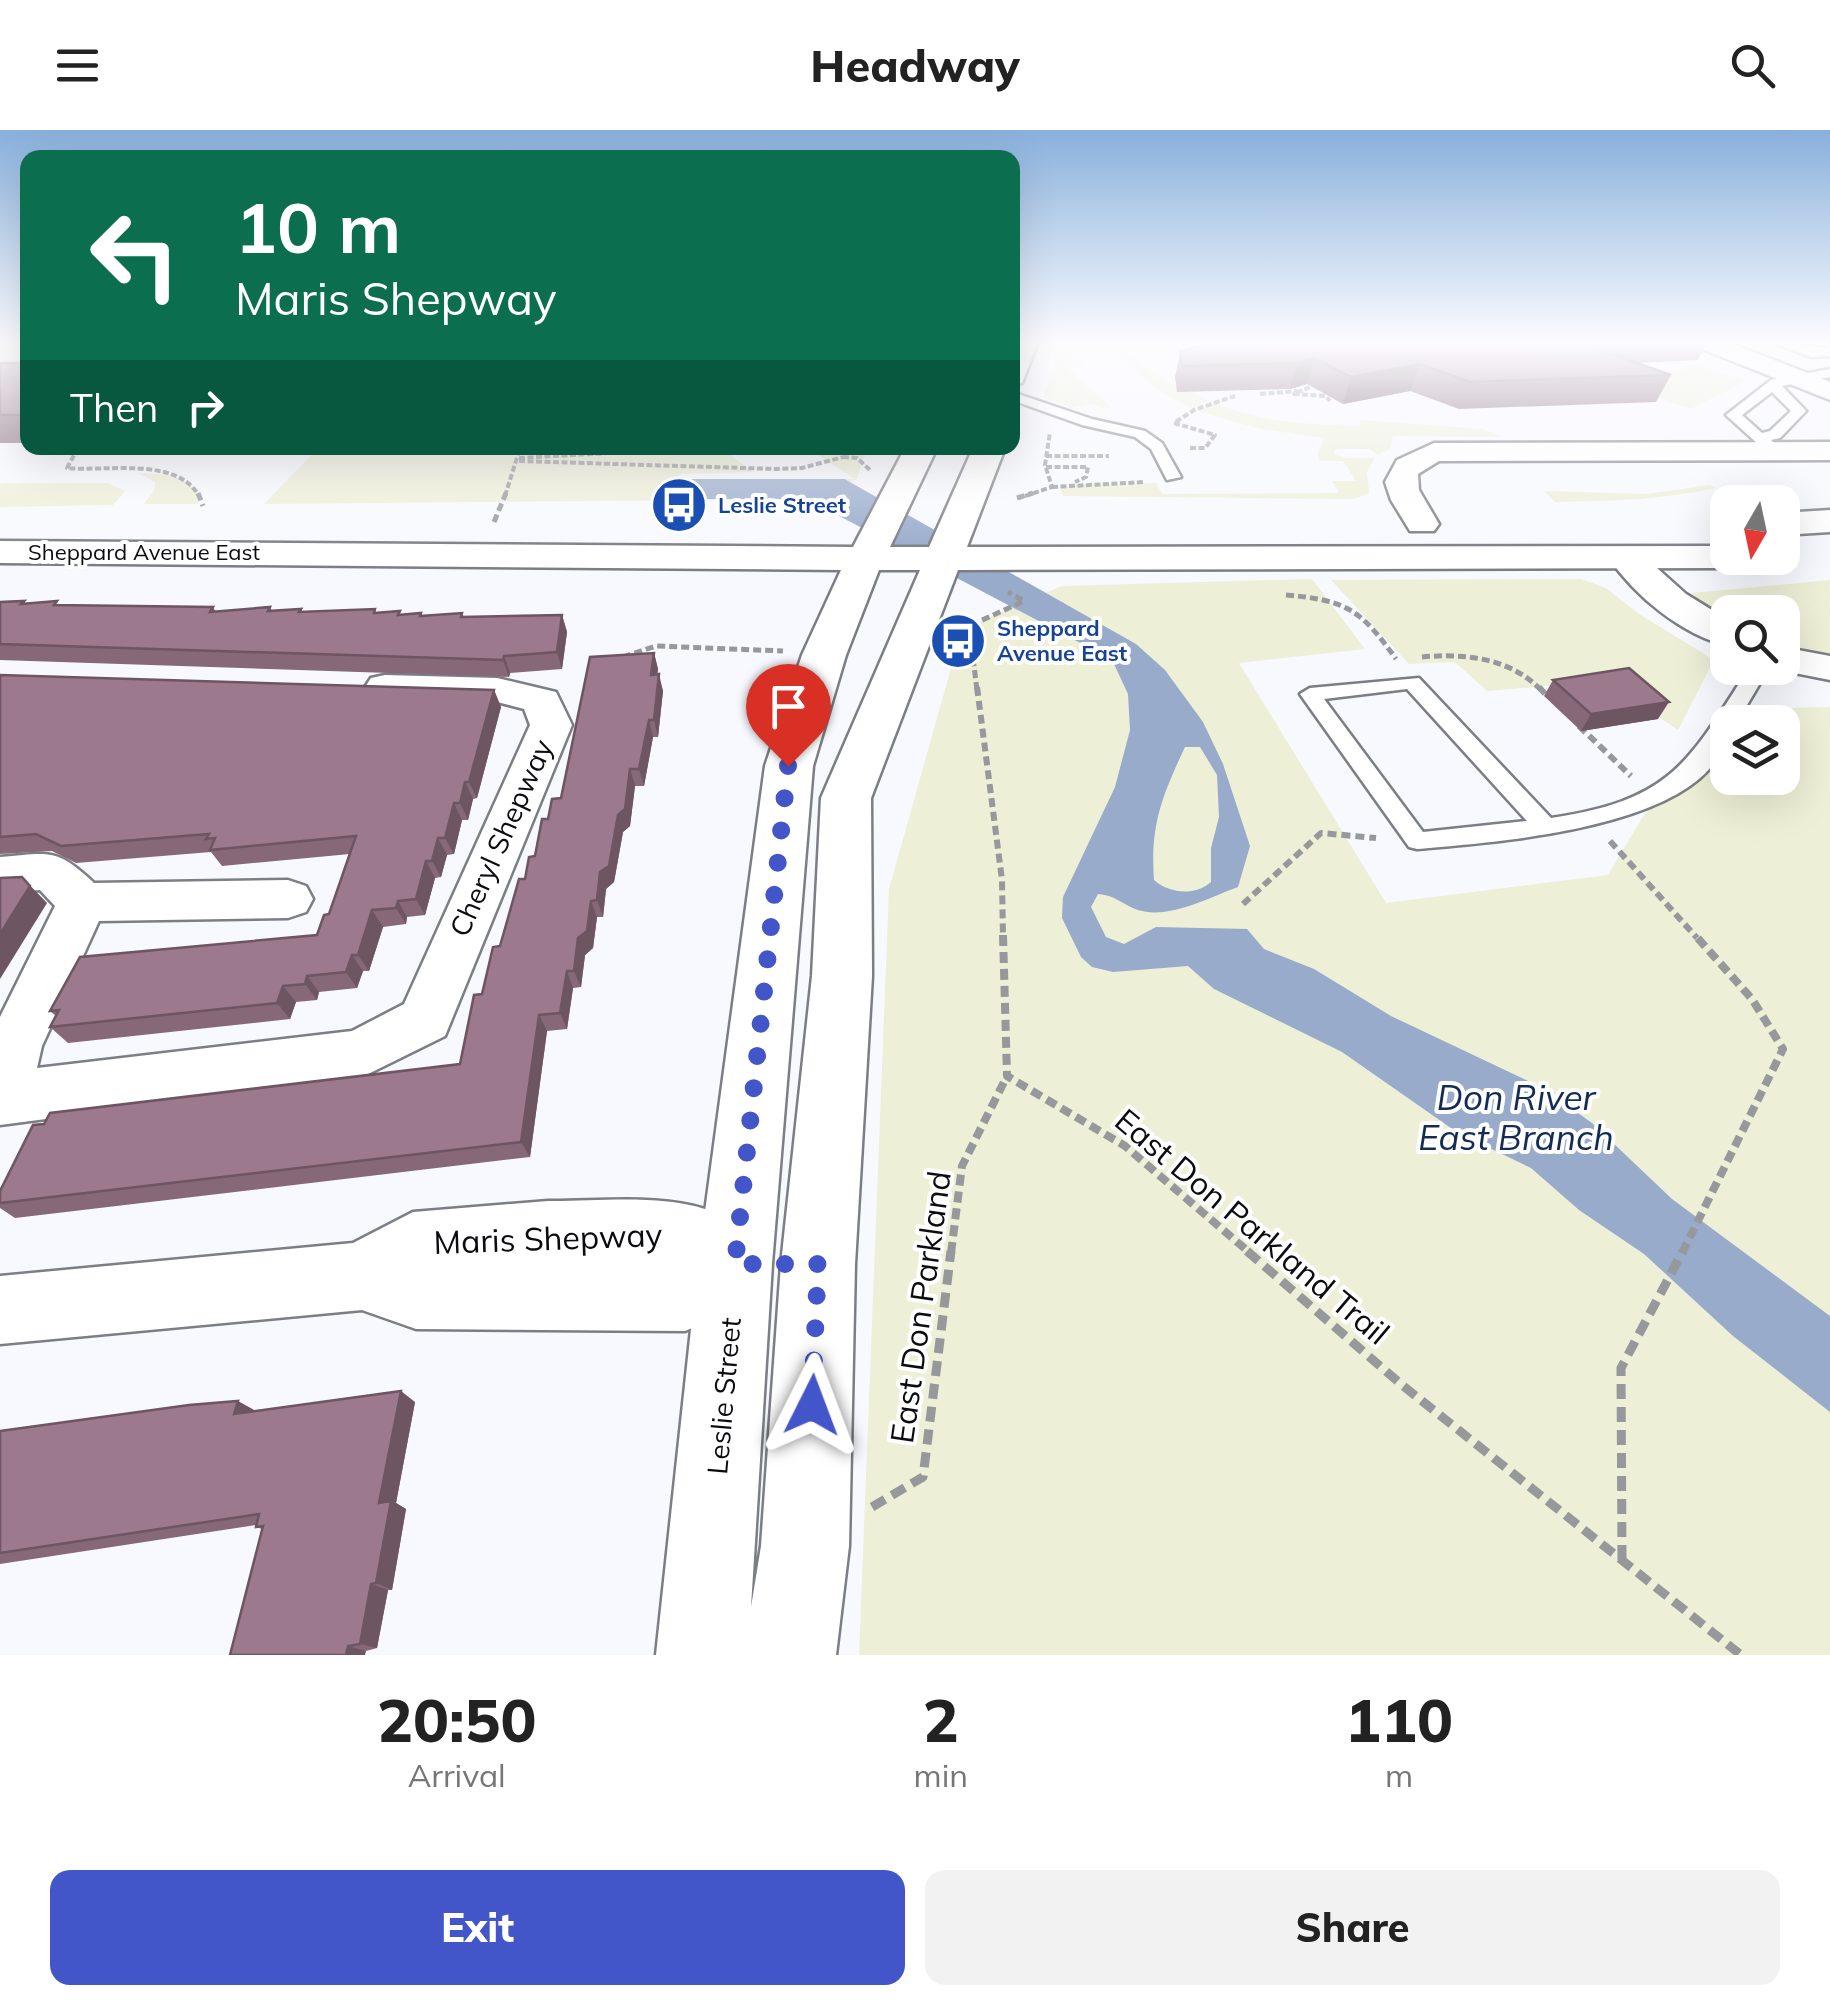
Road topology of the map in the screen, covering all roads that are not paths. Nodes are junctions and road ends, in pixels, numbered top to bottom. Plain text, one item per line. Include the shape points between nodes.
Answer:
1 (1066, 413) edge
2 (1736, 413) edge
3 (1796, 413) edge
4 (1766, 444) junction
5 (1830, 451) edge
6 (917, 455) edge
7 (989, 455) edge
8 (1173, 477) road end
9 (1830, 522) edge
10 (784, 523) dead end
11 (1326, 523) dead end
12 (1800, 523) edge
13 (1422, 524) junction
14 (0, 525) edge
15 (1710, 526) edge
16 (866, 534) junction
17 (984, 538) junction
18 (0, 552) edge
19 (1830, 554) edge
20 (1800, 555) edge
21 (1710, 557) edge
22 (1626, 558) junction
23 (1710, 627) edge
24 (1800, 662) edge
25 (1830, 668) edge
26 (1748, 685) edge
27 (338, 686) edge
28 (1544, 825) junction
29 (0, 875) edge
30 (288, 899) dead end
31 (82, 902) junction
32 (0, 1099) edge
33 (735, 1264) junction
34 (818, 1264) junction
35 (0, 1310) edge
36 (702, 1655) edge
37 (790, 1655) edge

1 - 8 lane via 1147,436
2 - 4 lane
3 - 4 lane
4 - 5 street
4 - 13 street via 1434,452 1406,466 1400,479
6 - 16 main road, Leslie Street
7 - 17 main road
9 - 12 main road
10 - 14 main road, Sheppard Avenue East
11 - 13 main road
13 - 15 main road
16 - 17 main road, Sheppard Avenue East
16 - 18 main road, Sheppard Avenue East
16 - 33 main road, Leslie Street via 788,766
17 - 22 main road, Sheppard Avenue East
17 - 34 main road via 846,798 842,976
19 - 20 main road
21 - 22 main road, Sheppard Avenue East
22 - 23 street
24 - 25 street
26 - 28 lane via 1693,770 1654,798
27 - 32 street, Cheryl Shepway via 497,690 541,701 551,725 425,1020 360,1054
28 - 28 lane via 1412,682 1310,694 1417,841
29 - 31 street via 51,871
30 - 31 street
31 - 32 street via 14,1046
33 - 34 street
33 - 35 street, Maris Shepway via 685,1297 416,1295 362,1276
33 - 36 main road, Leslie Street
34 - 37 main road via 804,1546

